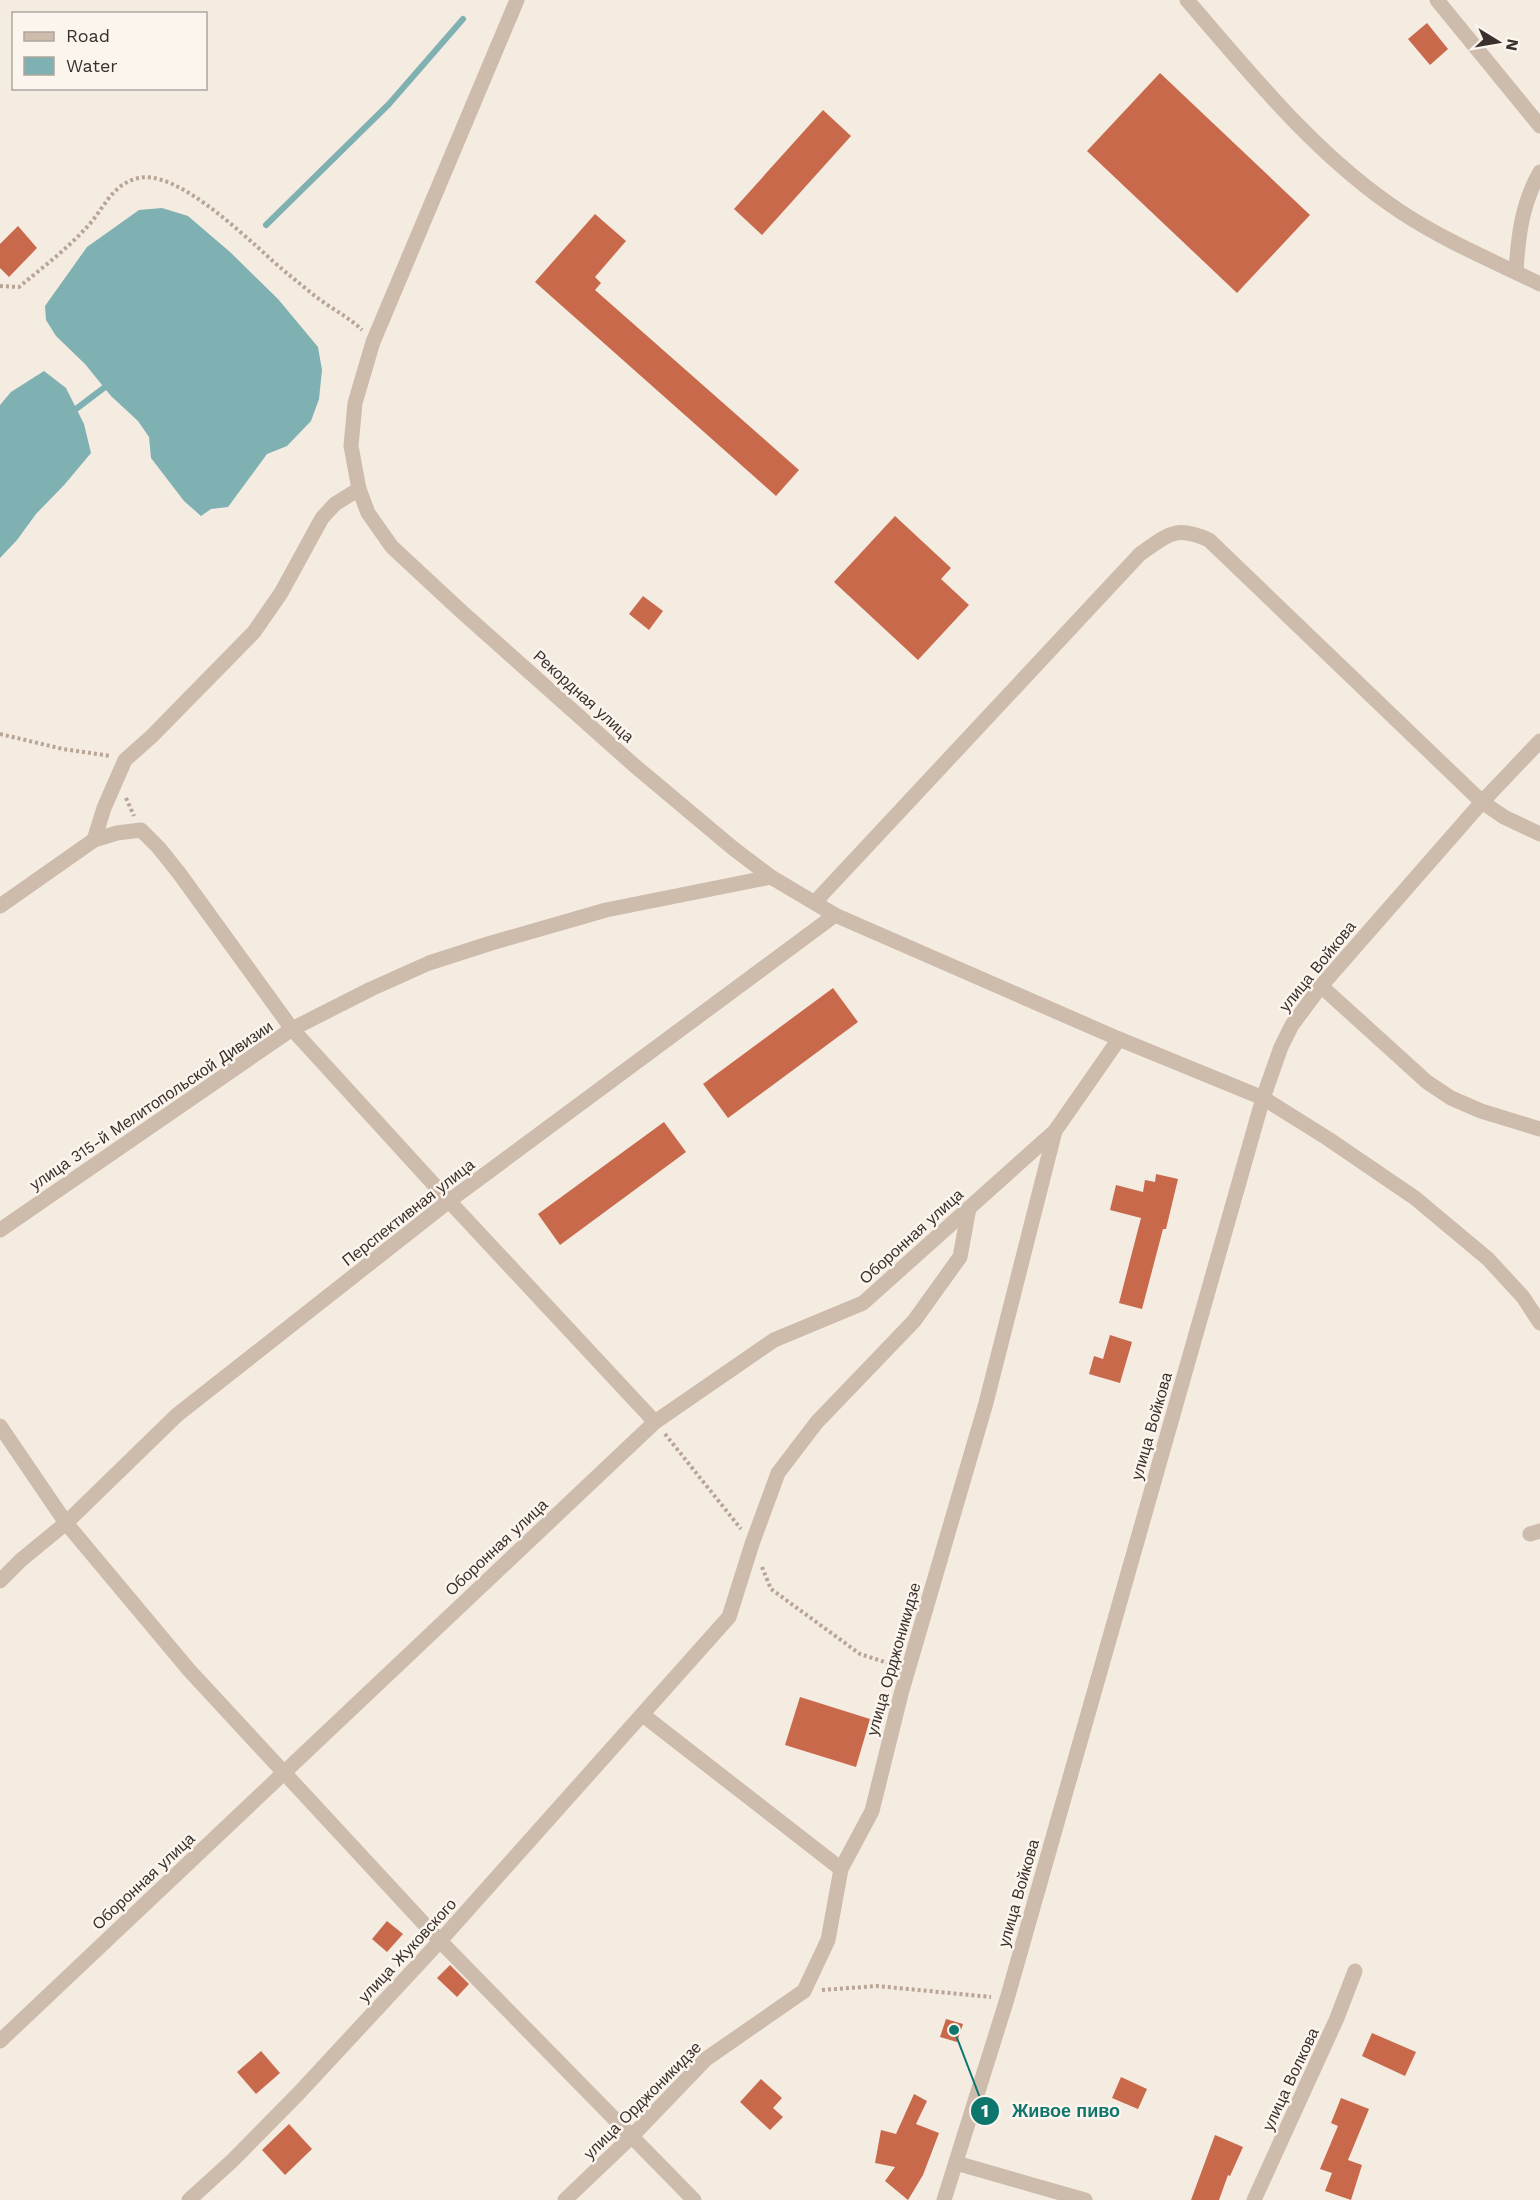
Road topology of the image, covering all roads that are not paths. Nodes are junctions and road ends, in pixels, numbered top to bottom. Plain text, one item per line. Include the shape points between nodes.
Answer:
1 (517, 0) edge
2 (1187, 0) edge
3 (1437, 0) edge
4 (1540, 126) edge
5 (1540, 172) edge
6 (1516, 272) junction
7 (1540, 284) edge
8 (359, 489) junction
9 (1540, 741) edge
10 (1482, 802) junction
11 (1540, 834) edge
12 (94, 840) junction
13 (771, 877) junction
14 (815, 902) junction
15 (0, 906) edge
16 (835, 915) junction
17 (1321, 986) junction
18 (292, 1029) junction
19 (1119, 1039) junction
20 (1263, 1098) junction
21 (1540, 1129) edge
22 (1055, 1131) junction
23 (449, 1202) junction
24 (969, 1208) junction
25 (0, 1230) edge
26 (1540, 1323) edge
27 (655, 1422) junction
28 (0, 1426) edge
29 (66, 1523) junction
30 (21, 1560) junction
31 (0, 1568) edge
32 (0, 1581) edge
33 (643, 1715) junction
34 (284, 1772) junction
35 (842, 1869) junction
36 (441, 1941) junction
37 (1355, 1971) dead end
38 (0, 2041) edge
39 (631, 2137) junction
40 (956, 2163) junction
41 (189, 2200) edge
42 (565, 2200) edge
43 (694, 2200) edge
44 (944, 2200) edge
45 (1085, 2200) edge
46 (1254, 2200) edge

1 - 8 street, Рекордная улица via 373,342 352,424 351,446
2 - 6 street via 1258,81 1353,177 1432,231
3 - 4 street
5 - 6 street via 1522,218
6 - 7 street
8 - 12 street via 322,518 281,593 254,632 125,760
8 - 13 street, Рекордная улица via 369,513 392,547 636,766
9 - 10 street, улица Войкова
10 - 11 street
10 - 14 street via 1209,540 1190,532 1169,534 1140,554
10 - 17 street, улица Войкова
12 - 15 street
12 - 18 street via 141,830 172,865
13 - 14 street, Рекордная улица
13 - 18 street, улица 315-й Мелитопольской Дивизии via 606,910 488,944 429,963
14 - 16 street, Рекордная улица
16 - 19 street, Рекордная улица
16 - 23 street, Перспективная улица
17 - 20 street, улица Войкова via 1281,1047
17 - 21 street via 1427,1082 1481,1111
18 - 23 street
18 - 25 street, улица 315-й Мелитопольской Дивизии
19 - 20 street, Рекордная улица
19 - 22 street, улица Орджоникидзе
20 - 26 street, Рекордная улица via 1415,1198 1488,1259 1523,1297
20 - 40 street, улица Войкова via 1007,1999
22 - 24 street, Оборонная улица
22 - 35 street, улица Орджоникидзе via 986,1403 908,1670 872,1811
23 - 27 street
23 - 29 street, Перспективная улица via 177,1415
24 - 27 street, Оборонная улица via 863,1303 774,1340
24 - 33 street, улица Жуковского via 960,1257 914,1321 817,1422 778,1473 729,1617
27 - 34 street, Оборонная улица
28 - 29 street
29 - 30 street, Перспективная улица
29 - 34 street via 189,1670
30 - 31 street, Перспективная улица
30 - 32 street, Перспективная улица
33 - 35 street
33 - 36 street, улица Жуковского
34 - 36 street
34 - 38 street, Оборонная улица
35 - 39 street, улица Орджоникидзе via 828,1940 804,1991 706,2059
36 - 39 street
36 - 41 street, улица Жуковского via 298,2094
37 - 46 street, улица Волкова
39 - 42 street, улица Орджоникидзе
39 - 43 street
40 - 44 street, улица Войкова
40 - 45 street

